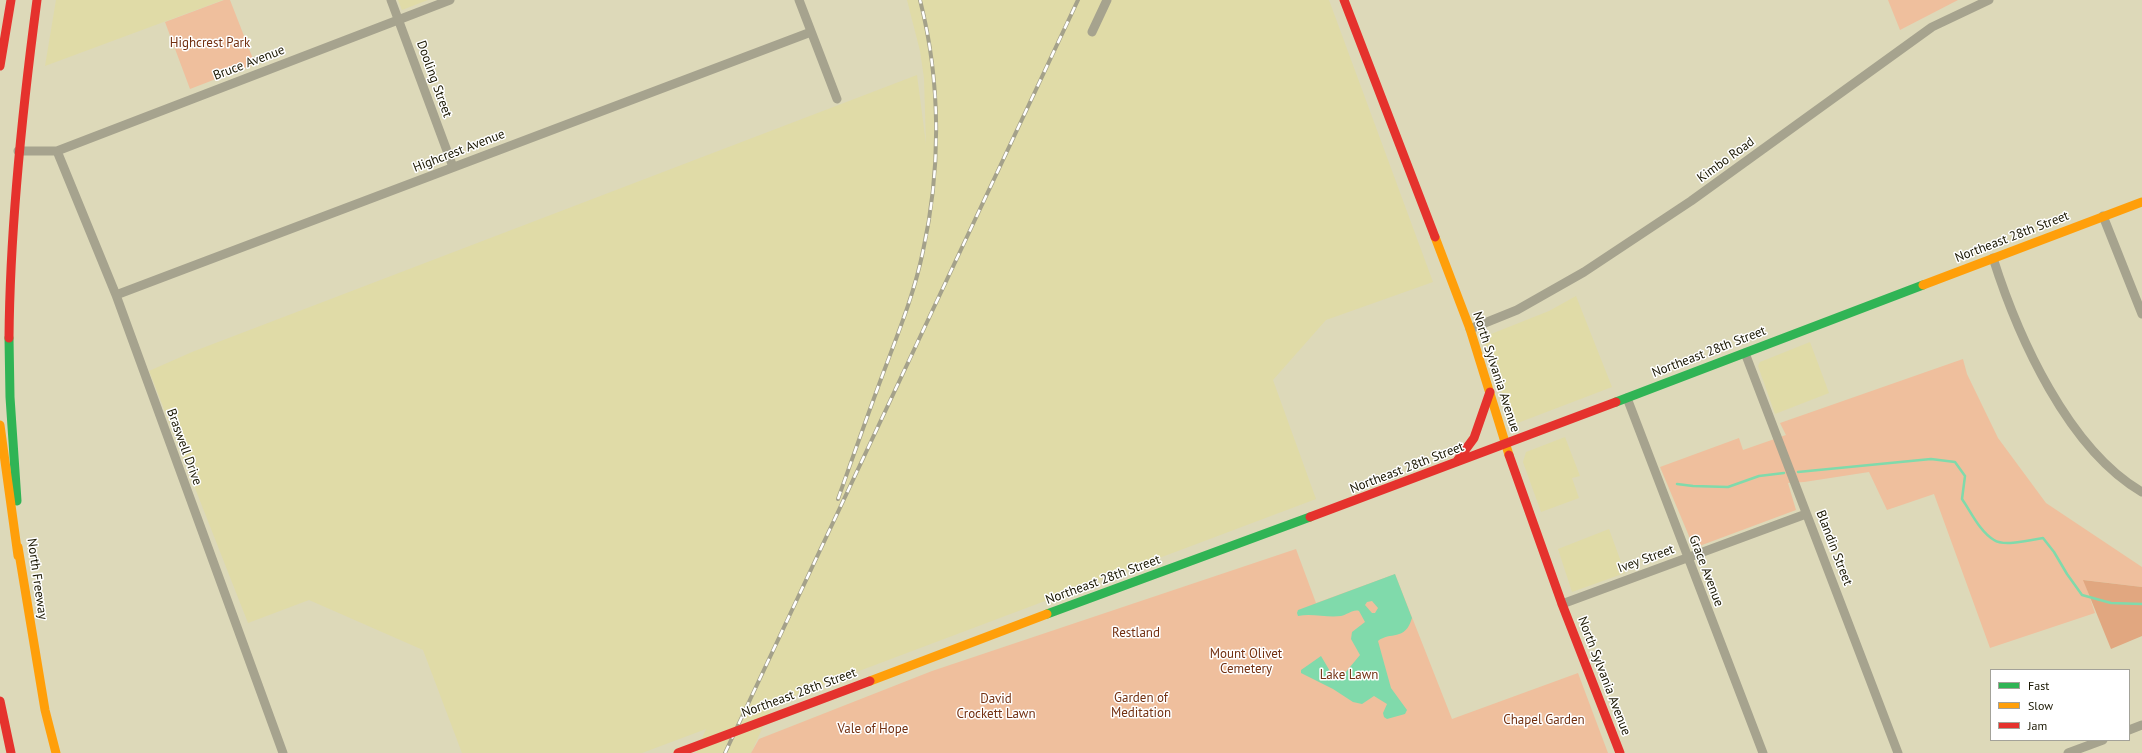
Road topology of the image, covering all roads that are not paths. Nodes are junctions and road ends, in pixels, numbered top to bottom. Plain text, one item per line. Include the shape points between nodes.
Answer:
1 (11, 0) edge
2 (37, 0) edge
3 (391, 0) edge
4 (450, 0) edge
5 (799, 0) edge
6 (1108, 0) edge
7 (1344, 0) edge
8 (1989, 0) edge
9 (398, 20) junction
10 (811, 32) junction
11 (1092, 32) dead end
12 (0, 66) edge
13 (837, 99) dead end
14 (18, 151) junction
15 (57, 151) junction
16 (453, 167) junction
17 (2142, 202) edge
18 (2103, 216) junction
19 (1993, 258) junction
20 (116, 295) junction
21 (2142, 314) edge
22 (1470, 329) junction
23 (1745, 353) junction
24 (1490, 392) junction
25 (1627, 398) junction
26 (0, 425) edge
27 (1505, 444) junction
28 (1454, 464) junction
29 (2142, 492) edge
30 (1806, 514) junction
31 (18, 556) junction
32 (1687, 558) junction
33 (1562, 604) junction
34 (0, 701) edge
35 (2142, 725) edge
36 (2130, 730) edge
37 (2100, 741) edge
38 (11, 753) edge
39 (56, 753) edge
40 (284, 753) edge
41 (678, 753) edge
42 (1620, 753) edge
43 (1763, 753) edge
44 (1898, 753) edge
45 (2068, 753) edge

1 - 12 main road
2 - 14 main road, North Freeway
3 - 9 street, Dooling Street
4 - 9 street, Bruce Avenue
5 - 10 street
6 - 11 street
7 - 22 main road, North Sylvania Avenue
8 - 22 street, Kimbo Road via 1932,27 1691,201 1584,272 1517,310
9 - 15 street, Bruce Avenue
9 - 16 street, Dooling Street
10 - 13 street
10 - 16 street, Highcrest Avenue
14 - 15 street
14 - 31 main road, North Freeway via 10,283 9,363
15 - 20 street, Braswell Drive
16 - 20 street, Highcrest Avenue
17 - 18 main road, Northeast 28th Street
18 - 19 main road, Northeast 28th Street
18 - 21 street
19 - 23 main road, Northeast 28th Street
19 - 29 street via 2029,349 2058,404 2102,461
20 - 40 street, Braswell Drive
22 - 24 main road, North Sylvania Avenue
23 - 25 main road, Northeast 28th Street
23 - 30 street, Blandin Street
24 - 27 main road, North Sylvania Avenue
24 - 28 main road via 1478,433 1472,445
25 - 27 main road, Northeast 28th Street
25 - 32 street, Grace Avenue
26 - 31 main road
27 - 28 main road, Northeast 28th Street
27 - 33 main road, North Sylvania Avenue
28 - 41 main road, Northeast 28th Street, bridge
30 - 32 street, Ivey Street
30 - 44 street, Blandin Street
31 - 39 main road, North Freeway via 45,710
32 - 33 street, Ivey Street
32 - 43 street, Grace Avenue
33 - 42 main road, North Sylvania Avenue
34 - 38 main road
35 - 36 street
37 - 45 street

